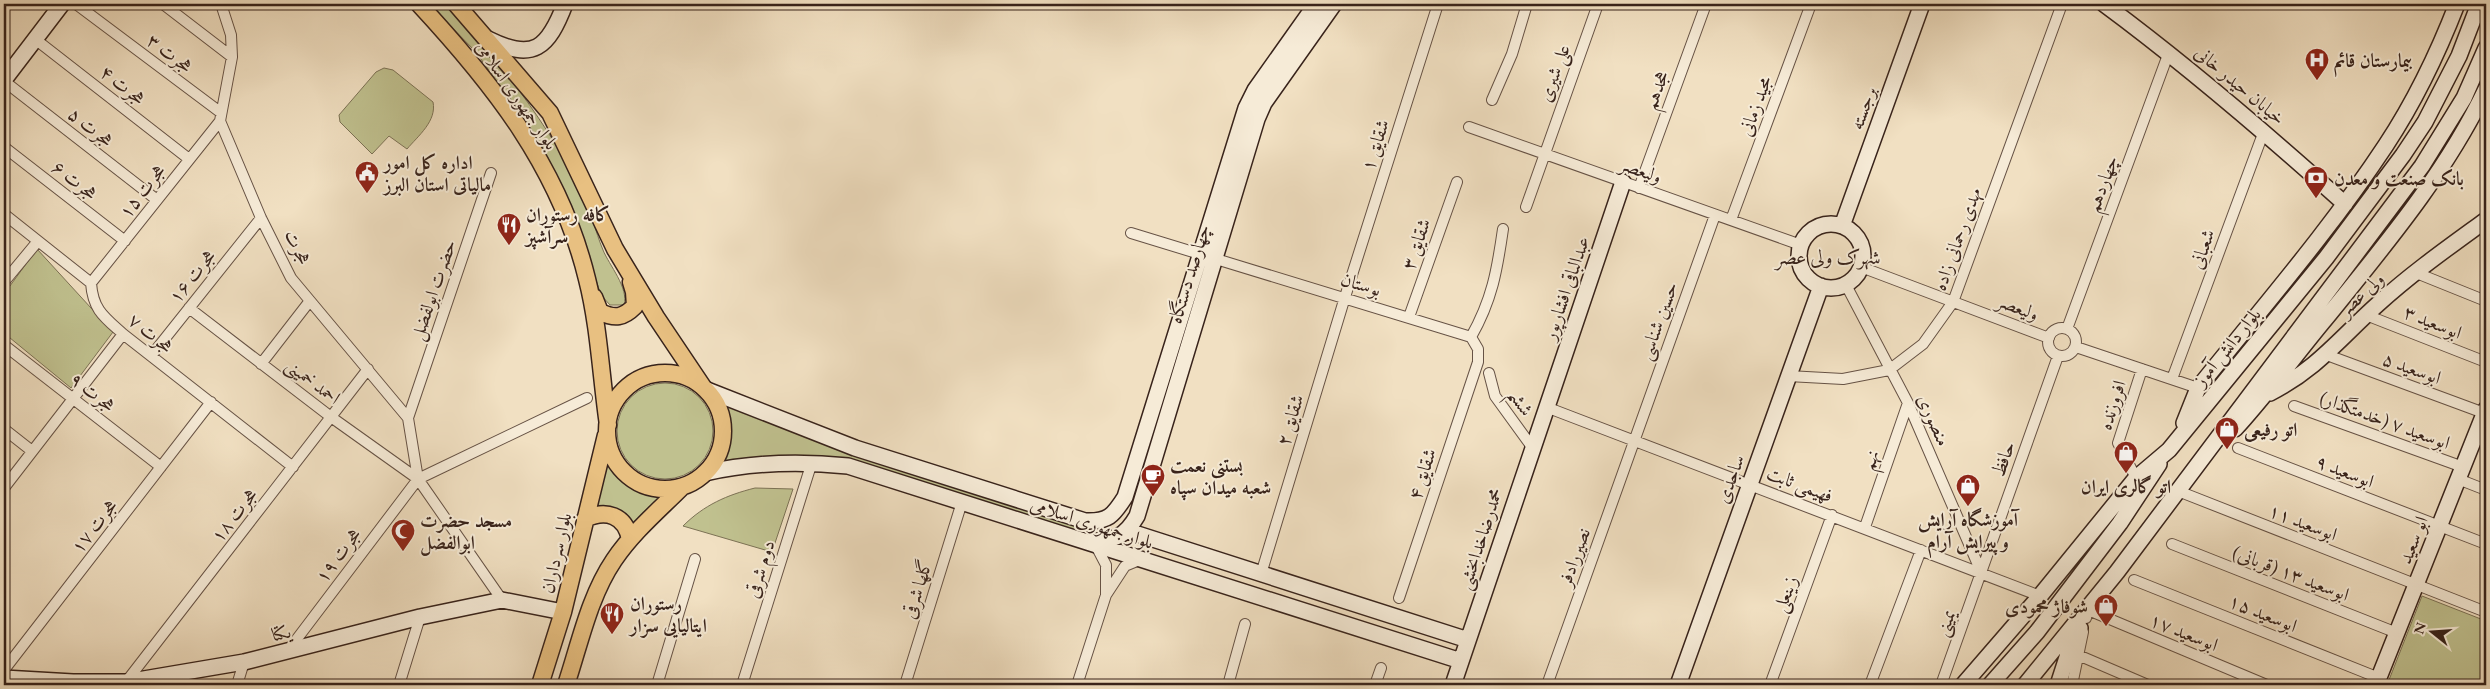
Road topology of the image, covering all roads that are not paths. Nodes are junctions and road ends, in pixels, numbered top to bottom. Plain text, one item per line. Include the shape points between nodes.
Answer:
1 (62, 4) edge
2 (76, 4) edge
3 (163, 4) edge
4 (221, 4) edge
5 (419, 4) edge
6 (456, 4) edge
7 (565, 4) edge
8 (1316, 4) edge
9 (1334, 4) edge
10 (1438, 4) edge
11 (1527, 4) edge
12 (1598, 4) edge
13 (1706, 4) edge
14 (1811, 4) edge
15 (1922, 4) edge
16 (2062, 4) edge
17 (2104, 4) edge
18 (2457, 4) edge
19 (2479, 4) edge
20 (35, 39) junction
21 (488, 39) junction
22 (2486, 48) edge
23 (2169, 52) junction
24 (232, 57) junction
25 (4, 81) edge
26 (2486, 89) edge
27 (1492, 100) dead end
28 (220, 116) junction
29 (1469, 127) dead end
30 (2264, 131) junction
31 (4, 147) edge
32 (1544, 154) junction
33 (189, 159) junction
34 (491, 173) dead end
35 (1457, 182) dead end
36 (1623, 182) junction
37 (1639, 188) junction
38 (157, 200) junction
39 (2345, 204) junction
40 (1526, 208) dead end
41 (4, 214) edge
42 (1715, 215) junction
43 (261, 218) junction
44 (1731, 220) junction
45 (2486, 220) edge
46 (1842, 226) junction
47 (1503, 229) dead end
48 (1131, 233) dead end
49 (38, 241) junction
50 (125, 241) junction
51 (1801, 245) junction
52 (1208, 256) junction
53 (625, 267) junction
54 (1862, 267) junction
55 (2414, 272) junction
56 (5, 278) edge
57 (588, 281) junction
58 (91, 284) junction
59 (1846, 285) junction
60 (1821, 286) junction
61 (1345, 297) junction
62 (2486, 301) edge
63 (309, 302) junction
64 (1953, 302) junction
65 (189, 308) junction
66 (2366, 315) junction
67 (1409, 318) junction
68 (2067, 329) junction
69 (122, 334) junction
70 (1471, 337) junction
71 (2049, 338) junction
72 (4, 345) edge
73 (2076, 346) junction
74 (2326, 355) junction
75 (151, 356) junction
76 (2058, 356) junction
77 (2486, 362) edge
78 (261, 364) junction
79 (368, 369) junction
80 (2142, 369) junction
81 (1889, 370) junction
82 (1489, 373) dead end
83 (1788, 376) junction
84 (2172, 379) junction
85 (2198, 388) junction
86 (705, 389) junction
87 (2264, 396) junction
88 (73, 398) junction
89 (587, 398) dead end
90 (211, 402) junction
91 (1908, 404) junction
92 (2294, 406) dead end
93 (1546, 407) junction
94 (2485, 411) edge
95 (331, 417) junction
96 (408, 418) junction
97 (607, 427) junction
98 (4, 429) edge
99 (2482, 434) edge
100 (2178, 438) junction
101 (1634, 440) junction
102 (1532, 447) junction
103 (2238, 448) dead end
104 (2169, 450) junction
105 (32, 451) junction
106 (2206, 453) junction
107 (812, 462) junction
108 (161, 467) junction
109 (293, 467) junction
110 (705, 473) junction
111 (2461, 473) junction
112 (2136, 478) junction
113 (418, 479) junction
114 (1750, 483) junction
115 (682, 487) junction
116 (4, 488) edge
117 (2486, 490) edge
118 (2178, 491) junction
119 (962, 502) junction
120 (1832, 515) junction
121 (584, 519) junction
122 (1101, 522) joint
123 (2440, 526) junction
124 (1865, 527) junction
125 (1128, 531) junction
126 (630, 539) junction
127 (1091, 543) junction
128 (2172, 544) dead end
129 (2486, 544) edge
130 (1920, 550) junction
131 (695, 559) dead end
132 (1142, 559) junction
133 (1261, 574) junction
134 (1982, 574) junction
135 (2134, 580) dead end
136 (2416, 586) junction
137 (1106, 595) junction
138 (2040, 596) junction
139 (1399, 598) dead end
140 (502, 600) junction
141 (2088, 610) junction
142 (562, 612) junction
143 (2486, 612) edge
144 (420, 617) junction
145 (1245, 624) dead end
146 (2397, 633) junction
147 (1468, 640) junction
148 (286, 653) junction
149 (2078, 655) junction
150 (1461, 661) junction
151 (244, 662) junction
152 (1380, 668) dead end
153 (4, 670) edge
154 (4, 678) edge
155 (126, 682) junction
156 (2378, 682) edge
157 (72, 684) edge
158 (237, 685) edge
159 (399, 685) edge
160 (540, 685) edge
161 (566, 685) edge
162 (657, 685) edge
163 (742, 685) edge
164 (905, 685) edge
165 (1077, 685) edge
166 (1228, 685) edge
167 (1376, 685) edge
168 (1453, 685) edge
169 (1547, 685) edge
170 (1678, 685) edge
171 (1770, 685) edge
172 (1870, 685) edge
173 (1941, 685) edge
174 (1963, 685) edge
175 (1990, 685) edge
176 (2025, 685) edge
177 (2058, 685) edge
178 (2072, 685) edge
179 (2148, 685) edge
180 (2267, 685) edge

1 - 20 main road
2 - 28 street, هجرت ۳
3 - 24 street
4 - 24 street via 231,35
5 - 57 main road, بلوار جمهوری اسلامی via 467,56 535,150 561,201
6 - 21 main road, بلوار جمهوری اسلامی
7 - 21 main road via 555,31 535,48 512,49
8 - 52 main road, چهارصد دستگاه via 1255,90 1246,108
9 - 52 main road, چهارصد دستگاه via 1264,103
10 - 61 street, شقایق ۱
11 - 27 street via 1512,54
12 - 32 street, علی شیری
13 - 37 street, هجدهم
14 - 44 street, مجید زمانی
15 - 46 main road, برجسته
16 - 64 street, مهدی رحمانی زاده
17 - 23 main road, خیابان حیدر خانی
18 - 39 main road via 2440,47 2413,99 2387,144
19 - 100 main road, بلوار دانش آموز via 2442,90 2403,155 2326,258
20 - 25 main road
20 - 33 street, هجرت ۴
21 - 53 main road, بلوار جمهوری اسلامی via 550,113
22 - 106 main road via 2464,98 2422,166
23 - 30 main road, خیابان حیدر خانی
23 - 68 street, چهاردهم
24 - 28 street
25 - 38 street, هجرت ۵
26 - 87 main road via 2444,163 2399,227
28 - 33 street, هجرت ۱۵
28 - 43 street, هجرت
29 - 32 street, ولیعصر
30 - 39 main road, خیابان حیدر خانی
30 - 84 street, شعبانی
31 - 50 street, هجرت ۶
32 - 36 street, ولیعصر
32 - 40 street, علی شیری
33 - 38 street, هجرت ۱۵
34 - 96 street, حضرت ابولفضل
35 - 67 street, شقایق ۳
36 - 37 street, ولیعصر
36 - 93 main road, عبدالباقی افشارپور
37 - 42 street, ولیعصر
38 - 50 street, هجرت ۱۵
39 - 85 main road
41 - 49 street
42 - 44 street, ولیعصر
42 - 101 street, حسین شناسی
43 - 63 street, هجرت via 290,278
43 - 65 street, هجرت ۱۶
44 - 51 street, ولیعصر
45 - 55 main road, ولی عصر
46 - 51 main road via 1832,224 1818,228
46 - 54 main road via 1858,238 1864,257
47 - 70 street via 1498,266 1485,313
48 - 52 street, بوستان
49 - 56 street
49 - 58 street
50 - 58 street, هجرت ۱۵
51 - 60 main road via 1801,265 1812,282
52 - 61 street, بوستان
52 - 122 main road, چهارصد دستگاه via 1125,497 1115,513
52 - 125 main road, چهارصد دستگاه via 1137,516
53 - 57 main road via 634,292 635,306 627,315 610,317 600,312
53 - 86 main road, بلوار جمهوری اسلامی
54 - 59 main road
54 - 64 street, ولیعصر
55 - 62 street
55 - 66 main road, ولی عصر
57 - 97 main road, بلوار جمهوری اسلامی
58 - 69 street, هجرت ۷ via 92,299 99,312
59 - 60 main road
59 - 81 street, منصوری
60 - 83 main road, ساجدی
61 - 67 street, بوستان
61 - 133 street, شقایق ۲
63 - 78 street
63 - 79 street, هجرت
64 - 71 street, ولیعصر
64 - 81 street, مهدی رحمانی زاده via 1923,344
65 - 75 street, هجرت ۱۶
65 - 78 street, احمد خمینی
66 - 74 main road, ولی عصر
66 - 77 street, ابوسعید ۳
67 - 70 street, بوستان
68 - 71 street via 2056,330
68 - 73 street via 2075,336
69 - 75 street, هجرت ۷
69 - 88 street
70 - 139 street, شقایق ۴ via 1478,349 1478,362
71 - 76 street via 2050,349
72 - 88 street, هجرت ۹
73 - 76 street via 2069,355
73 - 80 street
74 - 87 main road, ولی عصر via 2296,380
74 - 94 street, ابوسعید ۵
75 - 90 street, هجرت ۷
76 - 134 street, حافظ
78 - 95 street, احمد خمینی
79 - 95 street, هجرت ۱۸
79 - 96 street, هجرت
80 - 84 street
80 - 112 street, افروزنده via 2118,443
81 - 83 street, مهدی رحمانی زاده via 1843,379
81 - 91 street, منصوری
82 - 102 street, ششم via 1495,396
83 - 114 main road, ساجدی
84 - 85 street
85 - 100 main road
86 - 97 main road via 690,378 675,374 644,377 619,396
86 - 110 main road via 716,402 723,432 715,461
86 - 122 main road, بلوار جمهوری اسلامی via 855,448 1085,521
87 - 106 main road via 2219,446
88 - 105 street
88 - 108 street, هجرت ۹
89 - 113 street
90 - 108 street, هجرت ۱۷
90 - 109 street, هجرت ۷
91 - 124 street, نهم
91 - 134 street, منصوری
92 - 111 street, ابوسعید ۷ (خدمتگذار)
93 - 101 street, فهیمی ثابت
93 - 102 main road, محمدرضاخدابخشی
94 - 99 main road, ابو سعید
95 - 109 street, هجرت ۱۸
95 - 113 street, احمد خمینی
96 - 113 street, هجرت
97 - 115 main road via 614,459 636,482 651,488
97 - 121 main road, بلوار سرداران
98 - 105 street
99 - 111 main road, ابو سعید
100 - 104 main road, بلوار دانش آموز
101 - 114 street, فهیمی ثابت
101 - 169 street, نصیررادفر
102 - 147 main road, محمدرضاخدابخشی
103 - 123 street, ابوسعید ۹
104 - 112 main road, بلوار دانش آموز
104 - 175 main road via 2120,523 2037,632
105 - 116 street
106 - 118 main road
107 - 110 main road, بلوار جمهوری اسلامی via 741,465
107 - 119 main road, بلوار جمهوری اسلامی via 848,466
107 - 163 street, دوم شرقی
108 - 153 street, هجرت ۱۷
109 - 155 street, هجرت ۱۸
110 - 115 main road
111 - 117 street, ابوسعید ۷ (خدمتگذار)
111 - 123 main road, ابو سعید
112 - 138 main road, بلوار دانش آموز
113 - 140 street
113 - 148 street, هجرت ۱۹
114 - 120 street, فهیمی ثابت
114 - 170 main road, ساجدی
115 - 126 main road
118 - 136 street, ابوسعید ۱۱
118 - 141 main road
119 - 127 main road, بلوار جمهوری اسلامی
119 - 164 street, گلها شرقی
120 - 124 street, فهیمی ثابت
120 - 171 street, زینعلی
121 - 126 main road via 604,513 614,515 628,529
121 - 142 main road, بلوار سرداران
123 - 129 street, ابوسعید ۹
123 - 136 main road, ابو سعید
124 - 130 street, فهیمی ثابت
125 - 127 main road via 1109,540
125 - 133 main road, بلوار جمهوری اسلامی
126 - 161 main road via 596,593
127 - 132 main road, بلوار جمهوری اسلامی
127 - 137 street via 1106,565
128 - 146 street, ابوسعید ۱۳ (قربانی)
130 - 134 street, فهیمی ثابت
130 - 172 street
131 - 162 street
132 - 137 street via 1125,566
132 - 150 main road, بلوار جمهوری اسلامی
133 - 147 main road, بلوار جمهوری اسلامی
134 - 138 street, فهیمی ثابت
134 - 173 street, یمینی
135 - 156 street, ابوسعید ۱۵
136 - 143 street, ابوسعید ۱۱
136 - 146 main road, ابو سعید
137 - 165 street
138 - 174 main road, بلوار دانش آموز
140 - 142 main road, یکتا
140 - 144 main road, یکتا
141 - 149 street
141 - 176 main road
141 - 177 main road
141 - 180 street, ابوسعید ۱۷
142 - 160 main road, بلوار سرداران
144 - 148 main road, یکتا
144 - 159 street
145 - 166 street
146 - 156 main road, ابو سعید
147 - 150 main road, محمدرضاخدابخشی
148 - 151 main road, یکتا
149 - 178 street
149 - 179 street
150 - 168 main road, محمدرضاخدابخشی
151 - 155 main road, یکتا
151 - 158 street
152 - 167 street
154 - 157 main road, یکتا
155 - 157 main road, یکتا

